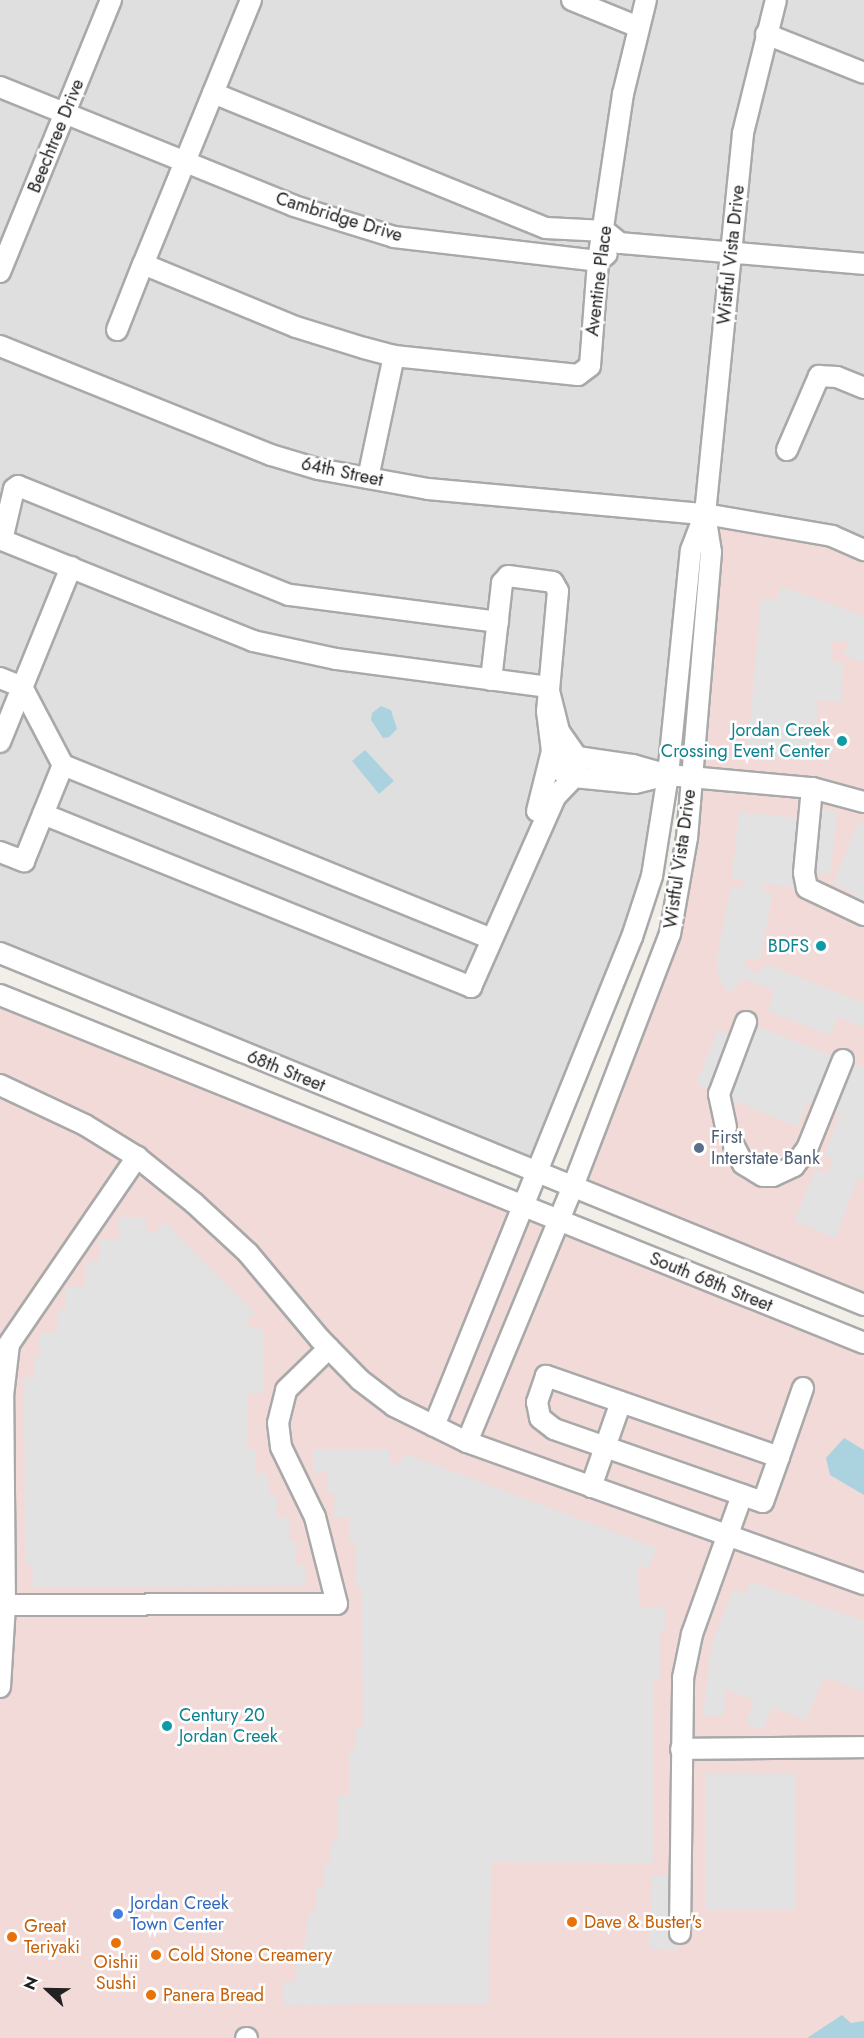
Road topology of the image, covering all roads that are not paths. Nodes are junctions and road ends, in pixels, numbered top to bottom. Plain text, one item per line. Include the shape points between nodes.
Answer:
1 (111, 0) edge
2 (251, 0) edge
3 (572, 0) edge
4 (646, 0) edge
5 (776, 0) edge
6 (638, 27) junction
7 (766, 33) junction
8 (864, 74) edge
9 (0, 87) edge
10 (213, 93) junction
11 (64, 114) junction
12 (185, 161) junction
13 (613, 237) junction
14 (732, 250) junction
15 (598, 261) junction
16 (143, 264) junction
17 (864, 264) edge
18 (0, 272) edge
19 (117, 330) dead end
20 (0, 346) edge
21 (394, 356) junction
22 (864, 388) edge
23 (787, 450) dead end
24 (368, 478) junction
25 (705, 514) junction
26 (864, 550) edge
27 (71, 567) junction
28 (498, 622) junction
29 (0, 678) edge
30 (492, 680) junction
31 (22, 687) junction
32 (549, 687) junction
33 (0, 742) edge
34 (577, 757) junction
35 (63, 765) junction
36 (550, 767) junction
37 (668, 775) junction
38 (574, 777) junction
39 (692, 777) junction
40 (812, 788) junction
41 (864, 802) edge
42 (43, 814) junction
43 (0, 852) edge
44 (525, 860) junction
45 (864, 915) edge
46 (491, 939) junction
47 (0, 953) edge
48 (0, 995) edge
49 (746, 1022) dead end
50 (843, 1060) dead end
51 (0, 1085) edge
52 (726, 1127) dead end
53 (734, 1146) dead end
54 (137, 1157) junction
55 (536, 1175) junction
56 (572, 1189) junction
57 (523, 1207) junction
58 (557, 1221) junction
59 (864, 1305) edge
60 (864, 1343) edge
61 (329, 1348) junction
62 (803, 1388) dead end
63 (621, 1402) junction
64 (434, 1426) junction
65 (467, 1442) junction
66 (605, 1447) junction
67 (779, 1457) junction
68 (591, 1487) junction
69 (742, 1495) junction
70 (728, 1536) junction
71 (864, 1584) edge
72 (5, 1605) junction
73 (0, 1687) edge
74 (864, 1747) edge
75 (681, 1749) junction
76 (680, 1933) dead end

1 - 11 street, Beechtree Drive
2 - 10 street
3 - 6 street
4 - 6 street, Aventine Place
5 - 7 street, Wistful Vista Drive
6 - 13 street, Aventine Place via 623,94
7 - 8 street
7 - 14 street, Wistful Vista Drive via 743,132
9 - 11 street, Cambridge Drive
10 - 12 street
10 - 13 street via 546,228
11 - 12 street, Cambridge Drive
11 - 18 street, Beechtree Drive
12 - 15 street, Cambridge Drive via 294,206 393,237
12 - 16 street
13 - 14 street
13 - 15 street, Aventine Place
14 - 17 street
14 - 25 street, Wistful Vista Drive
15 - 21 street, Aventine Place via 590,366 578,375
16 - 19 street
16 - 21 street, Aventine Place via 296,327
20 - 24 street, 64th Street via 271,455
21 - 24 street
22 - 23 street via 837,377 819,376
24 - 25 street, 64th Street via 428,489
25 - 26 street, 64th Street via 832,536
25 - 37 street, Wistful Vista Drive via 691,550
25 - 39 street, Wistful Vista Drive via 711,552
27 - 28 street via 2,540 18,486 289,594
27 - 30 street via 254,641 336,659
27 - 31 street
28 - 30 street
28 - 32 street via 502,583 508,576 553,582 558,591
29 - 31 street
30 - 32 street
31 - 33 street
31 - 35 street
32 - 34 street via 559,731
32 - 36 street
34 - 36 street
34 - 37 street via 633,765
34 - 38 street
35 - 42 street
35 - 46 street
36 - 38 street
36 - 44 street
37 - 38 street via 635,783
37 - 39 street
37 - 55 street, Wistful Vista Drive via 652,876 632,937
38 - 44 street via 555,797
39 - 40 street
39 - 56 street, Wistful Vista Drive via 680,885 670,934
40 - 41 street
40 - 45 street via 804,873 807,888
42 - 43 street via 24,861
42 - 46 street via 471,987
44 - 46 street
47 - 55 street, 68th Street
48 - 57 street, 68th Street
49 - 52 street via 719,1094
50 - 53 street via 807,1149 794,1166 773,1176 763,1176 743,1164
51 - 54 street via 85,1125
54 - 61 street via 249,1253
54 - 72 street via 9,1344 3,1396
55 - 56 street, 68th Street
55 - 57 street, Wistful Vista Drive
56 - 58 street, Wistful Vista Drive
56 - 59 street, South 68th Street
57 - 58 street, 68th Street
57 - 64 street, Wistful Vista Drive
58 - 60 street, South 68th Street
58 - 65 street, Wistful Vista Drive
61 - 64 street via 360,1380 394,1406
61 - 72 street via 286,1390 278,1429 281,1448 315,1517 337,1604
62 - 67 street
63 - 66 street
63 - 66 street via 546,1376 537,1402 540,1418 554,1430
63 - 67 street
64 - 65 street
65 - 68 street
66 - 68 street
66 - 69 street
67 - 69 street via 763,1502
68 - 70 street
69 - 70 street
70 - 71 street
70 - 75 street via 686,1657
72 - 73 street
74 - 75 street
75 - 76 street

